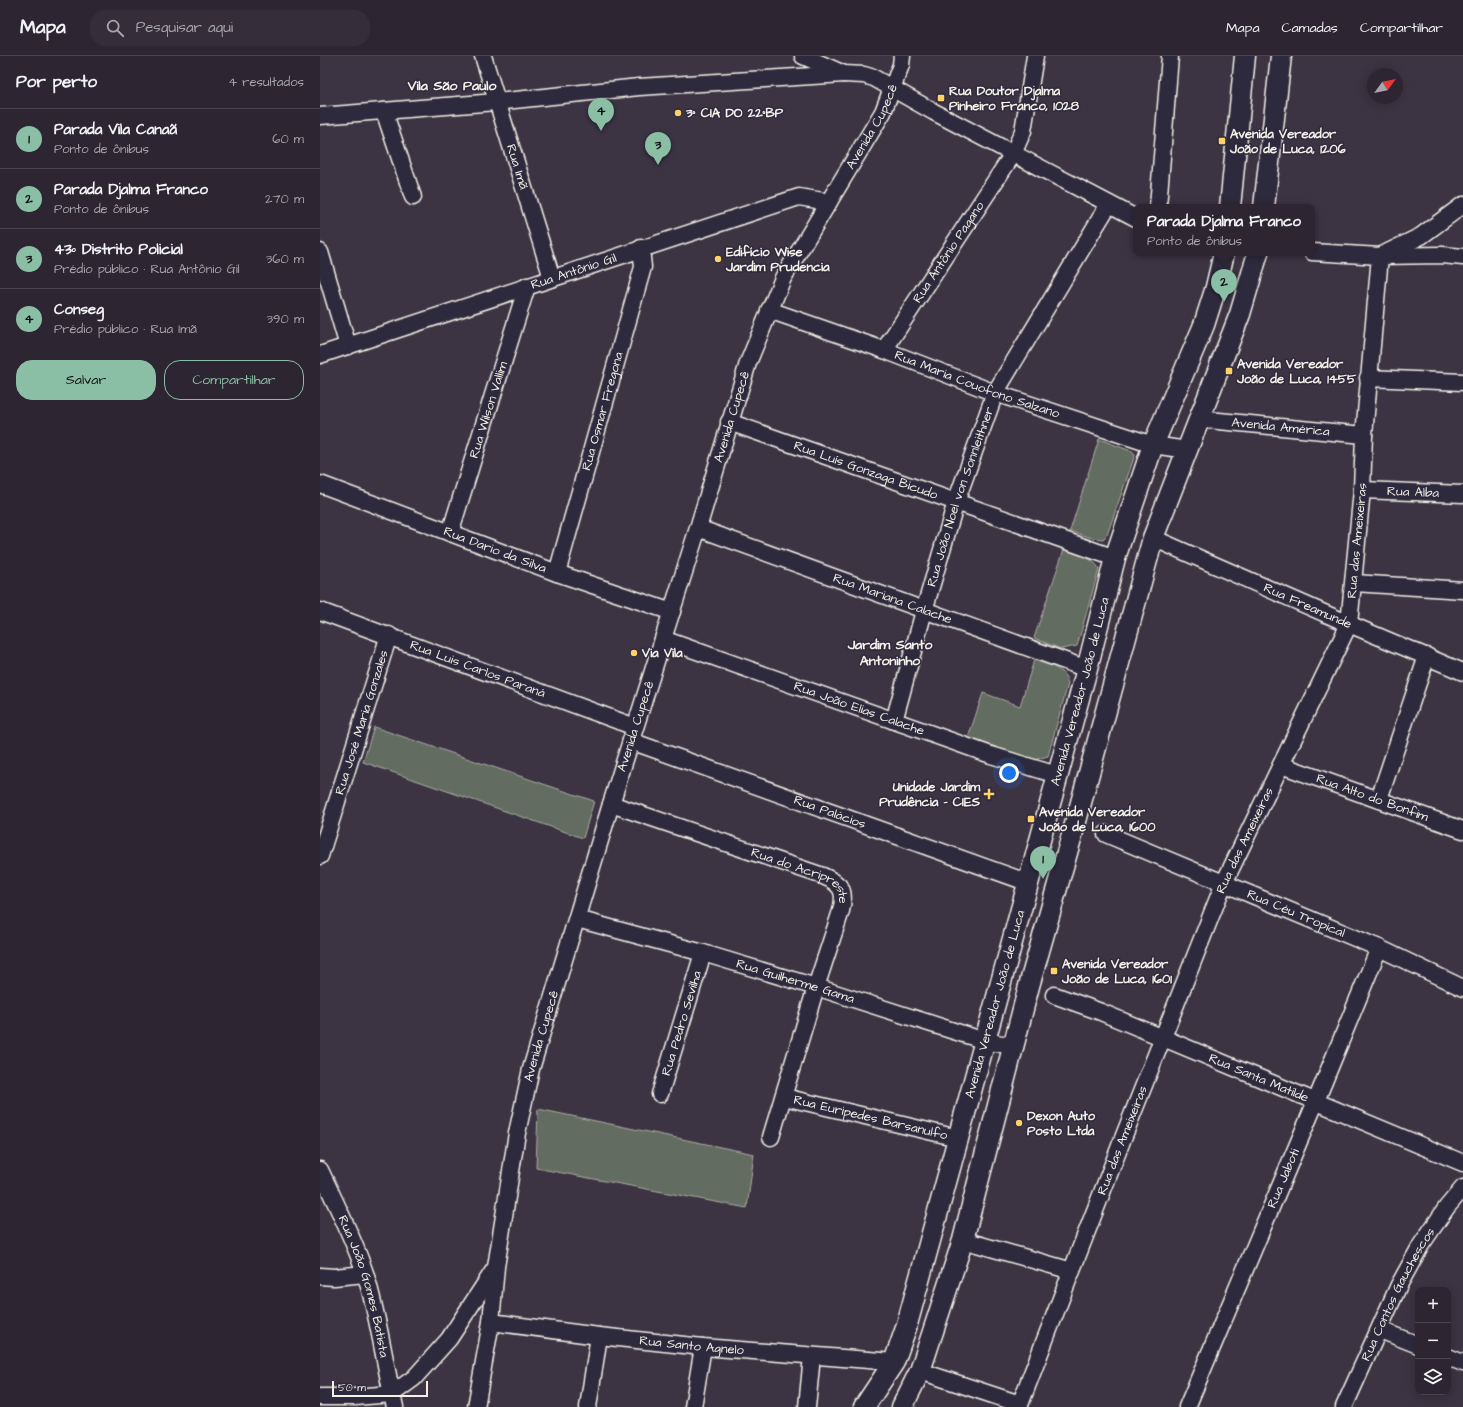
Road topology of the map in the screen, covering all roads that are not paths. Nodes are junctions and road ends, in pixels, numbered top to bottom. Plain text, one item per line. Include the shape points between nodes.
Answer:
1 (483, 56) edge
2 (803, 56) edge
3 (902, 56) edge
4 (1035, 56) edge
5 (1170, 56) edge
6 (1245, 56) edge
7 (1281, 56) edge
8 (844, 74) junction
9 (892, 89) junction
10 (496, 102) junction
11 (384, 111) junction
12 (320, 116) edge
13 (1013, 154) junction
14 (413, 197) dead end
15 (829, 202) junction
16 (1109, 204) junction
17 (1158, 204) edge
18 (1230, 204) edge
19 (1264, 204) edge
20 (1463, 205) edge
21 (1133, 216) edge
22 (641, 248) junction
23 (320, 252) edge
24 (1315, 252) edge
25 (1223, 256) edge
26 (1257, 256) edge
27 (1380, 256) junction
28 (1463, 257) edge
29 (552, 278) junction
30 (527, 286) junction
31 (769, 310) junction
32 (348, 346) junction
33 (884, 350) junction
34 (320, 355) edge
35 (1368, 378) junction
36 (1463, 382) edge
37 (995, 393) junction
38 (1198, 419) junction
39 (729, 422) junction
40 (1364, 436) junction
41 (1153, 445) junction
42 (1187, 450) junction
43 (320, 484) edge
44 (1362, 490) junction
45 (1463, 494) edge
46 (956, 502) junction
47 (698, 528) junction
48 (450, 533) junction
49 (1153, 538) junction
50 (1115, 558) junction
51 (557, 573) junction
52 (1354, 583) junction
53 (1463, 590) edge
54 (320, 611) edge
55 (924, 611) junction
56 (672, 612) junction
57 (1349, 624) junction
58 (389, 635) junction
59 (663, 640) junction
60 (1427, 656) junction
61 (1087, 669) junction
62 (1463, 672) edge
63 (894, 721) junction
64 (633, 734) junction
65 (1281, 765) junction
66 (1057, 775) junction
67 (1379, 799) junction
68 (611, 804) junction
69 (1463, 830) edge
70 (1106, 834) dead end
71 (320, 856) edge
72 (1029, 882) junction
73 (1224, 883) junction
74 (577, 919) junction
75 (1379, 948) junction
76 (703, 953) junction
77 (816, 987) junction
78 (1463, 988) edge
79 (1054, 995) dead end
80 (1164, 1037) junction
81 (985, 1041) junction
82 (1013, 1046) junction
83 (660, 1094) dead end
84 (784, 1097) junction
85 (1316, 1101) junction
86 (771, 1137) dead end
87 (958, 1138) junction
88 (1463, 1163) edge
89 (320, 1170) edge
90 (1463, 1188) edge
91 (963, 1240) junction
92 (496, 1267) junction
93 (1072, 1271) junction
94 (365, 1274) junction
95 (320, 1276) edge
96 (491, 1322) junction
97 (1380, 1330) junction
98 (599, 1336) junction
99 (1415, 1344) edge
100 (703, 1347) junction
101 (812, 1356) junction
102 (1451, 1358) edge
103 (894, 1362) junction
104 (1463, 1363) edge
105 (920, 1371) junction
106 (320, 1397) edge
107 (394, 1401) edge
108 (1020, 1405) edge
109 (476, 1407) edge
110 (588, 1407) edge
111 (693, 1407) edge
112 (807, 1407) edge
113 (864, 1407) edge
114 (902, 1407) edge
115 (1187, 1407) edge
116 (1344, 1407) edge

1 - 10 street, Rua Imã
2 - 8 street
3 - 9 street, Avenida Cupecê
4 - 13 street, Rua Antônio Pagano via 1026,119
5 - 17 street
6 - 18 main road
7 - 19 main road
8 - 9 street via 874,78
8 - 10 street via 639,87
9 - 13 street
9 - 15 street, Avenida Cupecê via 883,112
10 - 11 street
10 - 29 street, Rua Imã
11 - 12 street
11 - 14 street
13 - 16 street
13 - 33 street, Rua Antônio Pagano
15 - 22 street, Rua Antônio Gil via 799,197
15 - 31 street, Avenida Cupecê via 783,278
16 - 21 street
16 - 37 street, Rua João Noel von Sonnleithner
20 - 27 street via 1421,236
22 - 29 street, Rua Antônio Gil
22 - 51 street, Rua Osmar Fregona via 643,267
23 - 32 street
24 - 27 street
25 - 41 main road, Avenida Vereador João de Luca via 1204,325
26 - 38 main road via 1240,314
27 - 28 street
27 - 35 street, Rua das Ameixeiras
29 - 30 street, Rua Antônio Gil
30 - 32 street, Rua Antônio Gil
30 - 48 street, Rua Wilson Vallim
31 - 33 street, Rua Maria Couofono Salzano
31 - 39 street, Avenida Cupecê
32 - 34 street, Rua Antônio Gil
33 - 37 street, Rua Maria Couofono Salzano
35 - 36 street
35 - 40 street, Rua das Ameixeiras
37 - 41 street, Rua Maria Couofono Salzano
37 - 46 street, Rua João Noel von Sonnleithner
38 - 40 street, Avenida América
38 - 42 main road
39 - 46 street, Rua Luís Gonzaga Bicudo
39 - 47 street, Avenida Cupecê
40 - 44 street, Rua das Ameixeiras
41 - 42 street, Rua Maria Couofono Salzano
41 - 50 main road, Avenida Vereador João de Luca
42 - 49 main road
43 - 48 street, Rua Dario da Silva
44 - 45 street, Rua Alba
44 - 52 street, Rua das Ameixeiras
46 - 50 street, Rua Luís Gonzaga Bicudo
46 - 55 street, Rua João Noel von Sonnleithner
47 - 55 street, Rua Mariana Calache
47 - 56 street, Avenida Cupecê
48 - 51 street, Rua Dario da Silva
49 - 57 street, Rua Freamunde
49 - 82 main road
50 - 61 main road, Avenida Vereador João de Luca
51 - 56 street, Rua Dario da Silva
52 - 53 street
52 - 57 street, Rua das Ameixeiras
54 - 58 street, Rua Luis Carlos Paraná
55 - 61 street, Rua Mariana Calache
55 - 63 street, Rua João Noel von Sonnleithner
56 - 59 street, Avenida Cupecê
57 - 60 street, Rua Freamunde
57 - 65 street, Rua das Ameixeiras
58 - 64 street, Rua Luis Carlos Paraná
58 - 71 street, Rua José Maria Gonzales
59 - 63 street, Rua João Elias Calache
59 - 64 street, Avenida Cupecê
60 - 62 street, Rua Freamunde
60 - 67 street
61 - 66 main road, Avenida Vereador João de Luca
63 - 66 street, Rua João Elias Calache via 990,755
64 - 68 street, Avenida Cupecê
64 - 72 street, Rua Palácios
65 - 67 street, Rua Alto do Bonfim
65 - 73 street, Rua das Ameixeiras
66 - 72 main road, Avenida Vereador João de Luca
67 - 69 street, Rua Alto do Bonfim
68 - 74 street, Avenida Cupecê
68 - 77 street, Rua do Acripreste via 837,883 844,898
70 - 73 street, Rua Céu Tropical
72 - 81 main road, Avenida Vereador João de Luca
73 - 75 street, Rua Céu Tropical
73 - 80 street, Rua das Ameixeiras
74 - 76 street, Rua Guilherme Gama
74 - 92 street, Avenida Cupecê via 531,1069 517,1133
75 - 78 street, Rua Céu Tropical
75 - 85 street, Rua Jaboti
76 - 77 street, Rua Guilherme Gama
76 - 83 street, Rua Pedro Sevilha
77 - 81 street, Rua Guilherme Gama
77 - 84 street, Rua do Acripreste
79 - 80 street, Rua Santa Matilde
80 - 85 street, Rua Santa Matilde
80 - 93 street, Rua das Ameixeiras
81 - 82 street, Rua Guilherme Gama
81 - 87 main road, Avenida Vereador João de Luca
82 - 91 main road
84 - 86 street, Rua do Acripreste
84 - 87 street, Rua Euripedes Barsanulfo
85 - 88 street, Rua Santa Matilde
85 - 115 street, Rua Jaboti
87 - 103 main road, Avenida Vereador João de Luca via 906,1328
89 - 94 street, Rua João Gomes Batista via 347,1227
90 - 97 street, Rua Contos Gauchescos via 1421,1245 1399,1284
91 - 93 street
91 - 105 main road
92 - 96 street, Avenida Cupecê
92 - 107 street via 449,1339
93 - 108 street, Rua das Ameixeiras
94 - 95 street
94 - 107 street, Rua João Gomes Batista
96 - 98 street, Rua Santo Agnelo
96 - 109 street, Avenida Cupecê
97 - 99 street
97 - 116 street, Rua Contos Gauchescos
98 - 100 street, Rua Santo Agnelo
98 - 110 street
100 - 101 street, Rua Santo Agnelo
100 - 111 street
101 - 103 street, Rua Santo Agnelo
101 - 112 street
102 - 104 street
103 - 113 main road, Avenida Vereador João de Luca
105 - 108 street
105 - 114 main road
106 - 107 street

